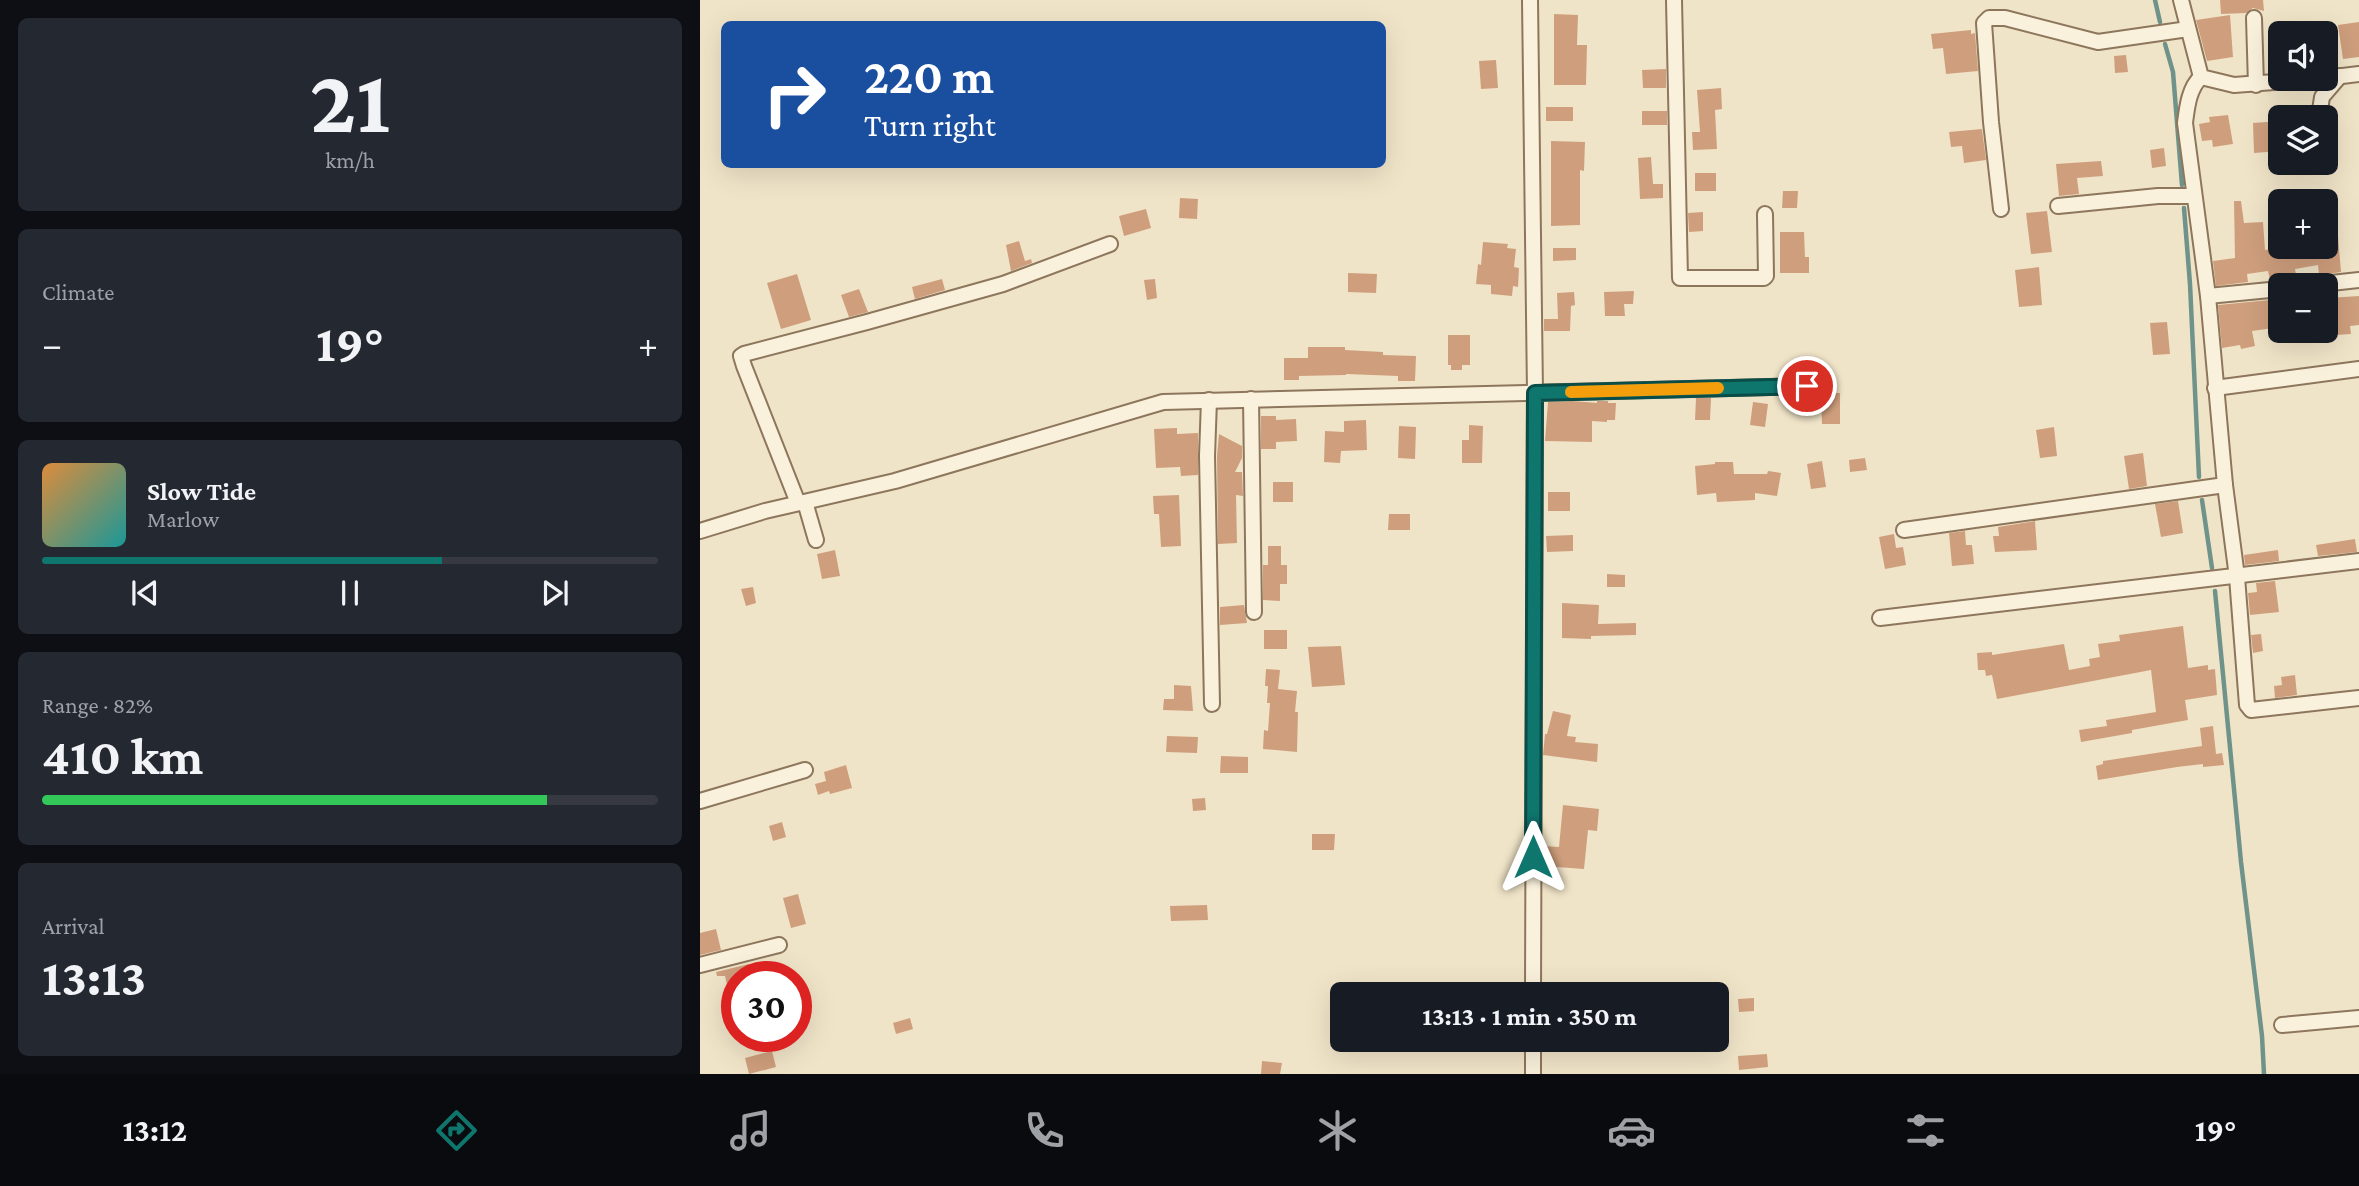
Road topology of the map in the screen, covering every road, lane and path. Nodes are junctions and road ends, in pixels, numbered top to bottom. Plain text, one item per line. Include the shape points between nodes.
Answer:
1 (1530, 0) edge
2 (1674, 0) edge
3 (2181, 0) edge
4 (2254, 18) dead end
5 (2188, 29) junction
6 (2359, 74) edge
7 (2201, 76) junction
8 (2338, 76) edge
9 (2268, 84) edge
10 (2256, 85) junction
11 (2193, 196) junction
12 (2058, 206) dead end
13 (2001, 209) dead end
14 (1765, 214) dead end
15 (1110, 244) dead end
16 (2359, 280) edge
17 (2338, 282) edge
18 (2268, 290) edge
19 (2208, 296) junction
20 (2359, 369) edge
21 (1807, 386) dead end
22 (2216, 388) junction
23 (1535, 393) junction
24 (1251, 399) junction
25 (1209, 400) junction
26 (2225, 485) junction
27 (802, 503) junction
28 (1904, 530) dead end
29 (700, 531) edge
30 (816, 540) dead end
31 (2359, 561) edge
32 (2237, 577) junction
33 (1254, 612) dead end
34 (1880, 618) dead end
35 (2359, 698) edge
36 (1212, 704) dead end
37 (805, 770) dead end
38 (700, 801) edge
39 (779, 945) dead end
40 (700, 964) edge
41 (1533, 982) edge
42 (2359, 1018) edge
43 (2282, 1025) dead end
44 (1533, 1052) edge
45 (1533, 1074) edge

1 - 23 street
2 - 14 street via 1680,278 1764,278
3 - 5 street
4 - 10 street
5 - 7 street
5 - 13 street via 2098,42 1989,18 1984,23
6 - 8 street
7 - 10 street via 2234,85
7 - 11 street via 2189,99 2185,123
9 - 10 street
11 - 12 street
11 - 19 street
15 - 27 street via 1003,284 741,356
16 - 17 street
18 - 19 street
19 - 22 street
20 - 22 street
21 - 23 street
22 - 26 street
23 - 24 street
23 - 41 street
24 - 25 street
24 - 33 street
25 - 27 street via 1150,405 895,481
25 - 36 street
26 - 28 street
26 - 32 street
27 - 29 street
27 - 30 street
31 - 32 street
32 - 34 street
32 - 35 street via 2249,709
37 - 38 street
39 - 40 street
42 - 43 street
44 - 45 street

